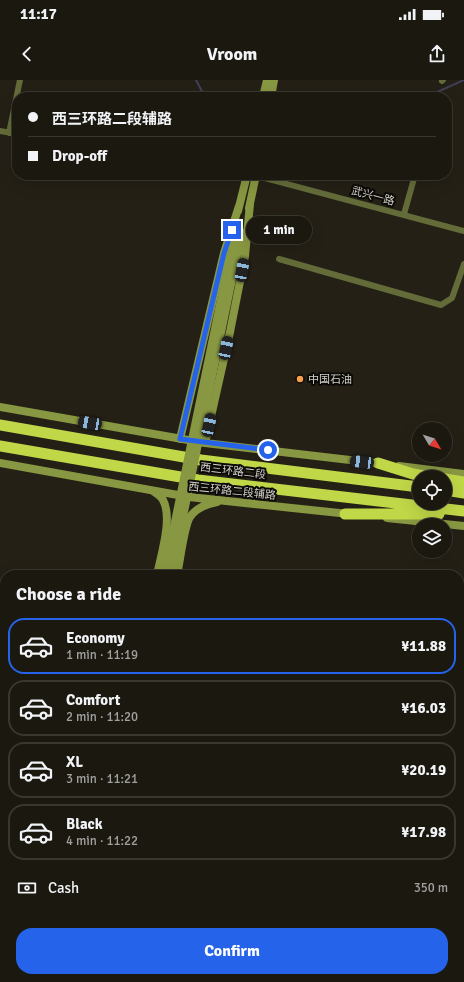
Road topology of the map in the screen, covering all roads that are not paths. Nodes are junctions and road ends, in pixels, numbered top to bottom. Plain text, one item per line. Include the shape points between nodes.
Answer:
1 (20, 80) edge
2 (267, 80) edge
3 (274, 80) edge
4 (18, 92) edge
5 (264, 92) edge
6 (272, 92) edge
7 (12, 122) edge
8 (0, 131) edge
9 (10, 133) joint
10 (251, 180) edge
11 (252, 180) edge
12 (272, 180) edge
13 (414, 180) edge
14 (250, 204) junction
15 (239, 206) junction
16 (404, 214) junction
17 (464, 231) edge
18 (234, 255) junction
19 (279, 259) dead end
20 (464, 264) edge
21 (0, 407) edge
22 (0, 425) edge
23 (180, 439) junction
24 (205, 443) junction
25 (0, 446) edge
26 (0, 463) edge
27 (378, 463) junction
28 (412, 474) edge
29 (464, 474) edge
30 (452, 480) edge
31 (464, 482) edge
32 (412, 486) edge
33 (153, 491) junction
34 (452, 491) edge
35 (464, 493) edge
36 (222, 501) junction
37 (464, 511) edge
38 (345, 514) junction
39 (464, 514) edge
40 (464, 526) edge
41 (158, 570) edge
42 (165, 570) edge
43 (172, 570) edge
44 (178, 570) edge

1 - 4 street
2 - 5 main road
3 - 6 main road
7 - 9 street
8 - 9 street
10 - 15 main road
11 - 14 main road
12 - 16 street, 武兴一路
13 - 16 street
14 - 18 main road
14 - 24 main road via 245,256
15 - 18 main road
15 - 23 main road via 224,253
16 - 17 street, 武兴一路
18 - 42 main road, bridge
18 - 43 main road, bridge
19 - 20 street via 441,305 452,298
21 - 23 main road
22 - 32 highway, 西三环路二段 via 201,460
23 - 24 main road
24 - 27 main road
25 - 37 highway, 西三环路二段 via 198,480
26 - 33 main road, 西三环路二段辅路
27 - 28 highway
27 - 29 main road
30 - 31 highway
33 - 36 main road, 西三环路二段辅路
33 - 41 main road via 163,500 166,509 167,527
34 - 35 highway
36 - 38 main road, 西三环路二段辅路
36 - 44 main road via 202,506 190,516
38 - 39 highway
38 - 40 main road, 西三环路二段辅路

